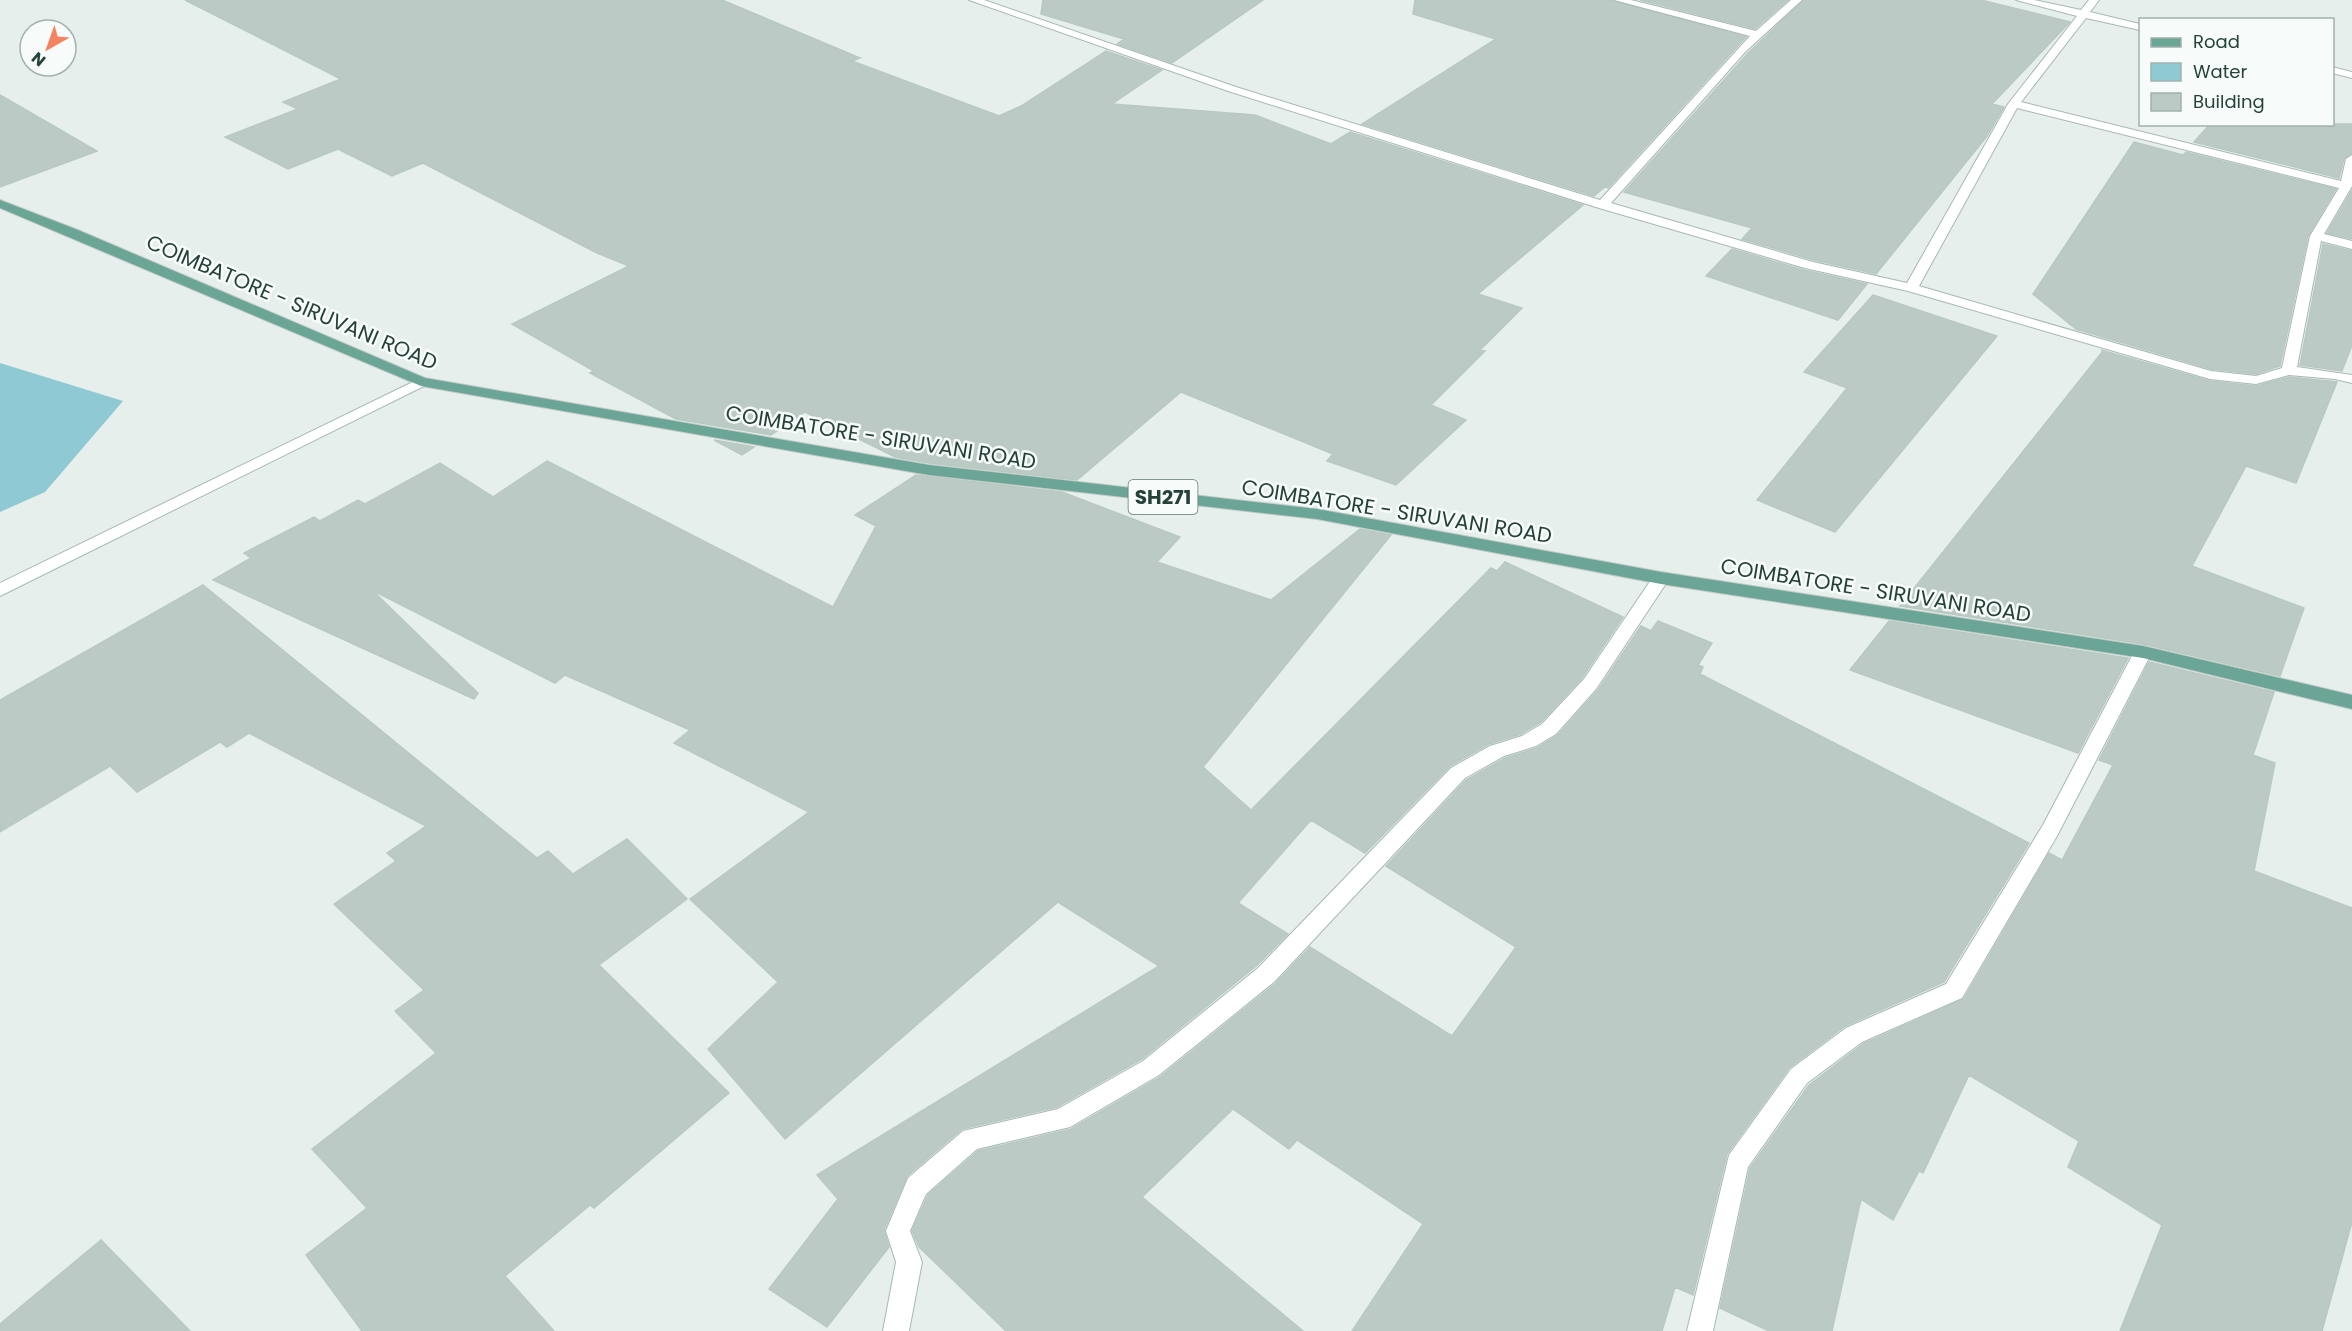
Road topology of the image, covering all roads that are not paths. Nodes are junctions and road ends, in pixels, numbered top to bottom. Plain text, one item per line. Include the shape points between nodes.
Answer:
1 (974, 0) edge
2 (1619, 0) edge
3 (1797, 0) edge
4 (2021, 0) edge
5 (2094, 0) edge
6 (2082, 14) junction
7 (2139, 27) edge
8 (1758, 35) junction
9 (2334, 70) edge
10 (2352, 75) edge
11 (2014, 104) junction
12 (2352, 159) edge
13 (2346, 186) junction
14 (0, 204) edge
15 (1603, 204) junction
16 (2316, 236) junction
17 (2352, 244) edge
18 (1911, 288) junction
19 (2289, 370) junction
20 (2352, 379) edge
21 (421, 382) junction
22 (1661, 578) junction
23 (0, 590) edge
24 (2143, 652) junction
25 (2352, 702) edge
26 (896, 1331) edge
27 (1700, 1331) edge

1 - 15 street via 1232,89
2 - 8 street
3 - 8 street
4 - 6 street
5 - 6 street
6 - 7 street
6 - 11 street
8 - 15 street
9 - 10 street
11 - 13 street
11 - 18 street
12 - 13 street
13 - 16 street
14 - 21 main road, COIMBATORE - SIRUVANI ROAD / SH271
15 - 18 street via 1810,265
16 - 17 street
16 - 19 street
18 - 19 street via 2210,375 2256,380
19 - 20 street
21 - 22 main road, COIMBATORE - SIRUVANI ROAD / SH271 via 929,470 1317,514
21 - 23 street
22 - 24 main road, COIMBATORE - SIRUVANI ROAD / SH271
22 - 26 street via 1590,684 1549,729 1458,772 1266,975 1151,1068 1062,1119 971,1139 916,1186 898,1231 909,1262
24 - 25 main road, COIMBATORE - SIRUVANI ROAD / SH271
24 - 27 street via 2050,830 1954,991 1854,1035 1799,1076 1737,1163

